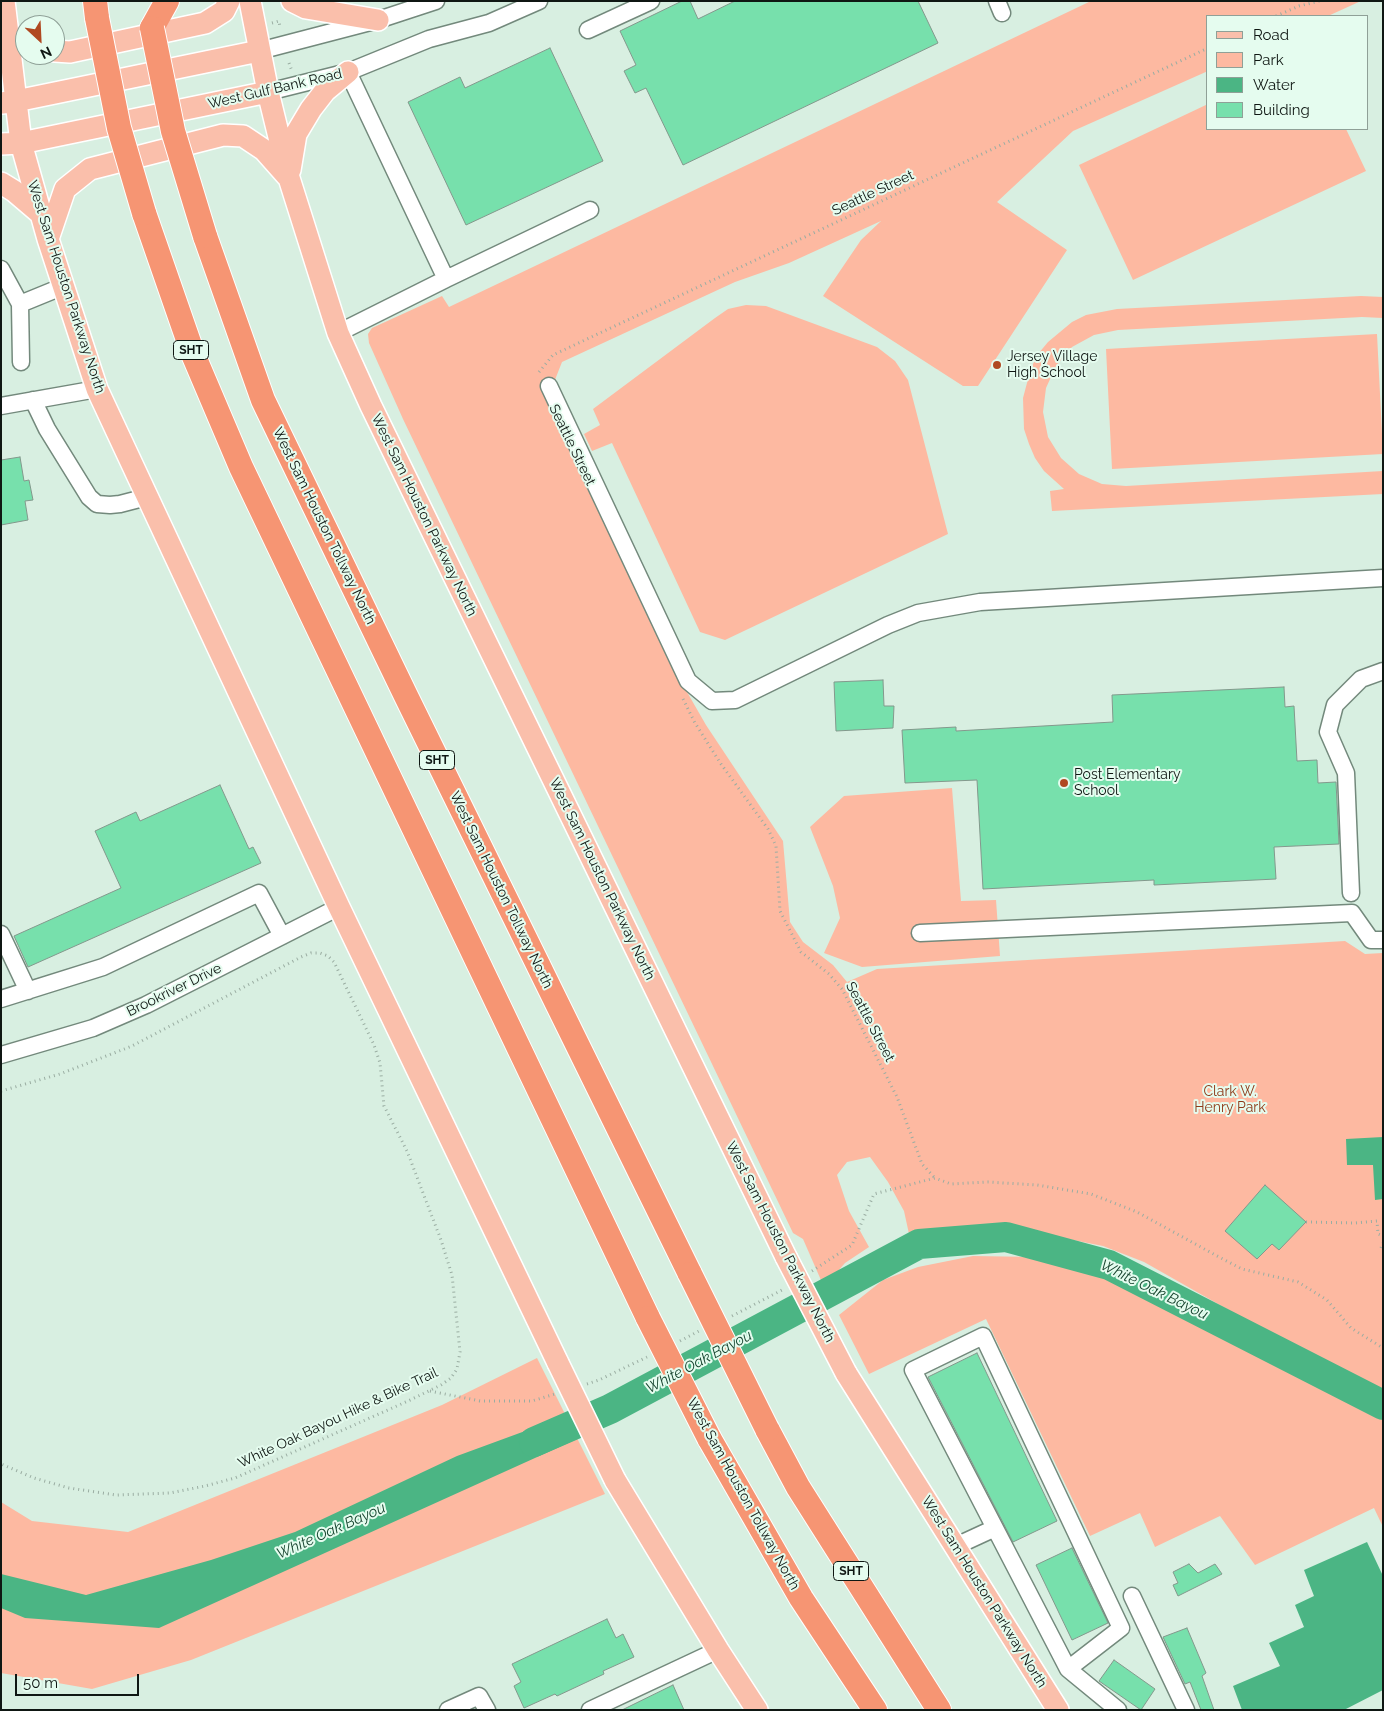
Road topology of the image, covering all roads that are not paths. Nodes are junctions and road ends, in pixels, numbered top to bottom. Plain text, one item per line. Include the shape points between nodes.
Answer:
1 (94, 1) edge
2 (147, 1) edge
3 (167, 1) edge
4 (230, 1) edge
5 (250, 1) edge
6 (292, 1) edge
7 (436, 1) edge
8 (539, 1) edge
9 (652, 1) edge
10 (397, 7) edge
11 (3, 17) edge
12 (378, 20) junction
13 (15, 27) edge
14 (152, 28) junction
15 (588, 30) dead end
16 (259, 51) junction
17 (65, 52) edge
18 (348, 72) junction
19 (268, 92) junction
20 (9, 102) edge
21 (11, 143) edge
22 (289, 178) junction
23 (1, 183) edge
24 (590, 210) dead end
25 (41, 214) junction
26 (48, 239) junction
27 (1, 269) edge
28 (446, 279) junction
29 (64, 286) junction
30 (20, 304) junction
31 (338, 333) junction
32 (21, 362) dead end
33 (543, 380) road end
34 (97, 388) junction
35 (33, 400) junction
36 (1, 406) edge
37 (148, 497) junction
38 (1383, 578) edge
39 (1383, 670) edge
40 (1351, 893) dead end
41 (339, 907) junction
42 (920, 933) dead end
43 (1, 934) edge
44 (282, 936) junction
45 (1377, 940) edge
46 (28, 991) junction
47 (1, 999) edge
48 (1, 1055) edge
49 (995, 1528) junction
50 (956, 1546) junction
51 (1132, 1596) dead end
52 (718, 1650) junction
53 (1068, 1669) junction
54 (592, 1709) edge
55 (448, 1710) edge
56 (487, 1710) edge
57 (757, 1710) edge
58 (875, 1710) edge
59 (939, 1710) edge
60 (1058, 1710) edge
61 (1118, 1710) edge
62 (1186, 1710) edge

1 - 58 highway, West Sam Houston Tollway North / SHT, bridge via 116,113 144,213 193,354 241,467 648,1318 709,1438 801,1598
2 - 14 highway, West Sam Houston Tollway North / SHT
3 - 14 highway
4 - 17 main road via 224,11 205,23
5 - 16 main road, West Sam Houston Parkway North
6 - 12 main road via 306,8
7 - 10 street
8 - 18 street, West Gulf Bank Road via 489,23 430,39
9 - 15 street
10 - 12 street
11 - 13 main road
11 - 20 main road, West Sam Houston Parkway North
12 - 16 street
14 - 59 highway, West Sam Houston Tollway North / SHT, bridge via 173,131 205,236 267,409 767,1429 798,1487
16 - 19 main road, West Sam Houston Parkway North
16 - 20 main road
18 - 19 street, West Gulf Bank Road
18 - 22 main road via 325,91 296,134
18 - 28 street
19 - 21 main road, West Gulf Bank Road
19 - 22 main road, West Sam Houston Parkway North
20 - 21 main road, West Sam Houston Parkway North
21 - 25 main road, West Sam Houston Parkway North
22 - 26 main road via 264,150 243,136 223,135 90,169 66,189
22 - 31 main road, West Sam Houston Parkway North
23 - 25 main road
24 - 28 street
25 - 26 main road, West Sam Houston Parkway North
26 - 29 main road, West Sam Houston Parkway North
27 - 30 street
28 - 31 street
29 - 30 street
29 - 34 main road, West Sam Houston Parkway North
30 - 32 street
31 - 50 main road, West Sam Houston Parkway North, bridge via 786,1257 846,1373
33 - 38 street via 688,681 712,701 735,700 918,613 980,602
34 - 35 street
34 - 37 main road, West Sam Houston Parkway North
35 - 36 street
35 - 37 street via 47,429 89,497 97,504 110,505
37 - 41 main road, West Sam Houston Parkway North
39 - 40 street via 1361,679 1335,705 1328,732 1346,773
41 - 44 street, Brookriver Drive
41 - 52 main road, West Sam Houston Parkway North, bridge via 615,1480
42 - 45 street via 1352,913
43 - 46 street
44 - 46 street via 259,893 103,967
44 - 48 street, Brookriver Drive via 146,1005 93,1028
46 - 47 street
49 - 50 street
49 - 53 street
49 - 53 street via 913,1370 983,1336 1121,1628
50 - 60 main road, West Sam Houston Parkway North
51 - 62 street
52 - 54 street
52 - 57 main road, West Sam Houston Parkway North
53 - 61 street
55 - 56 street via 479,1696

